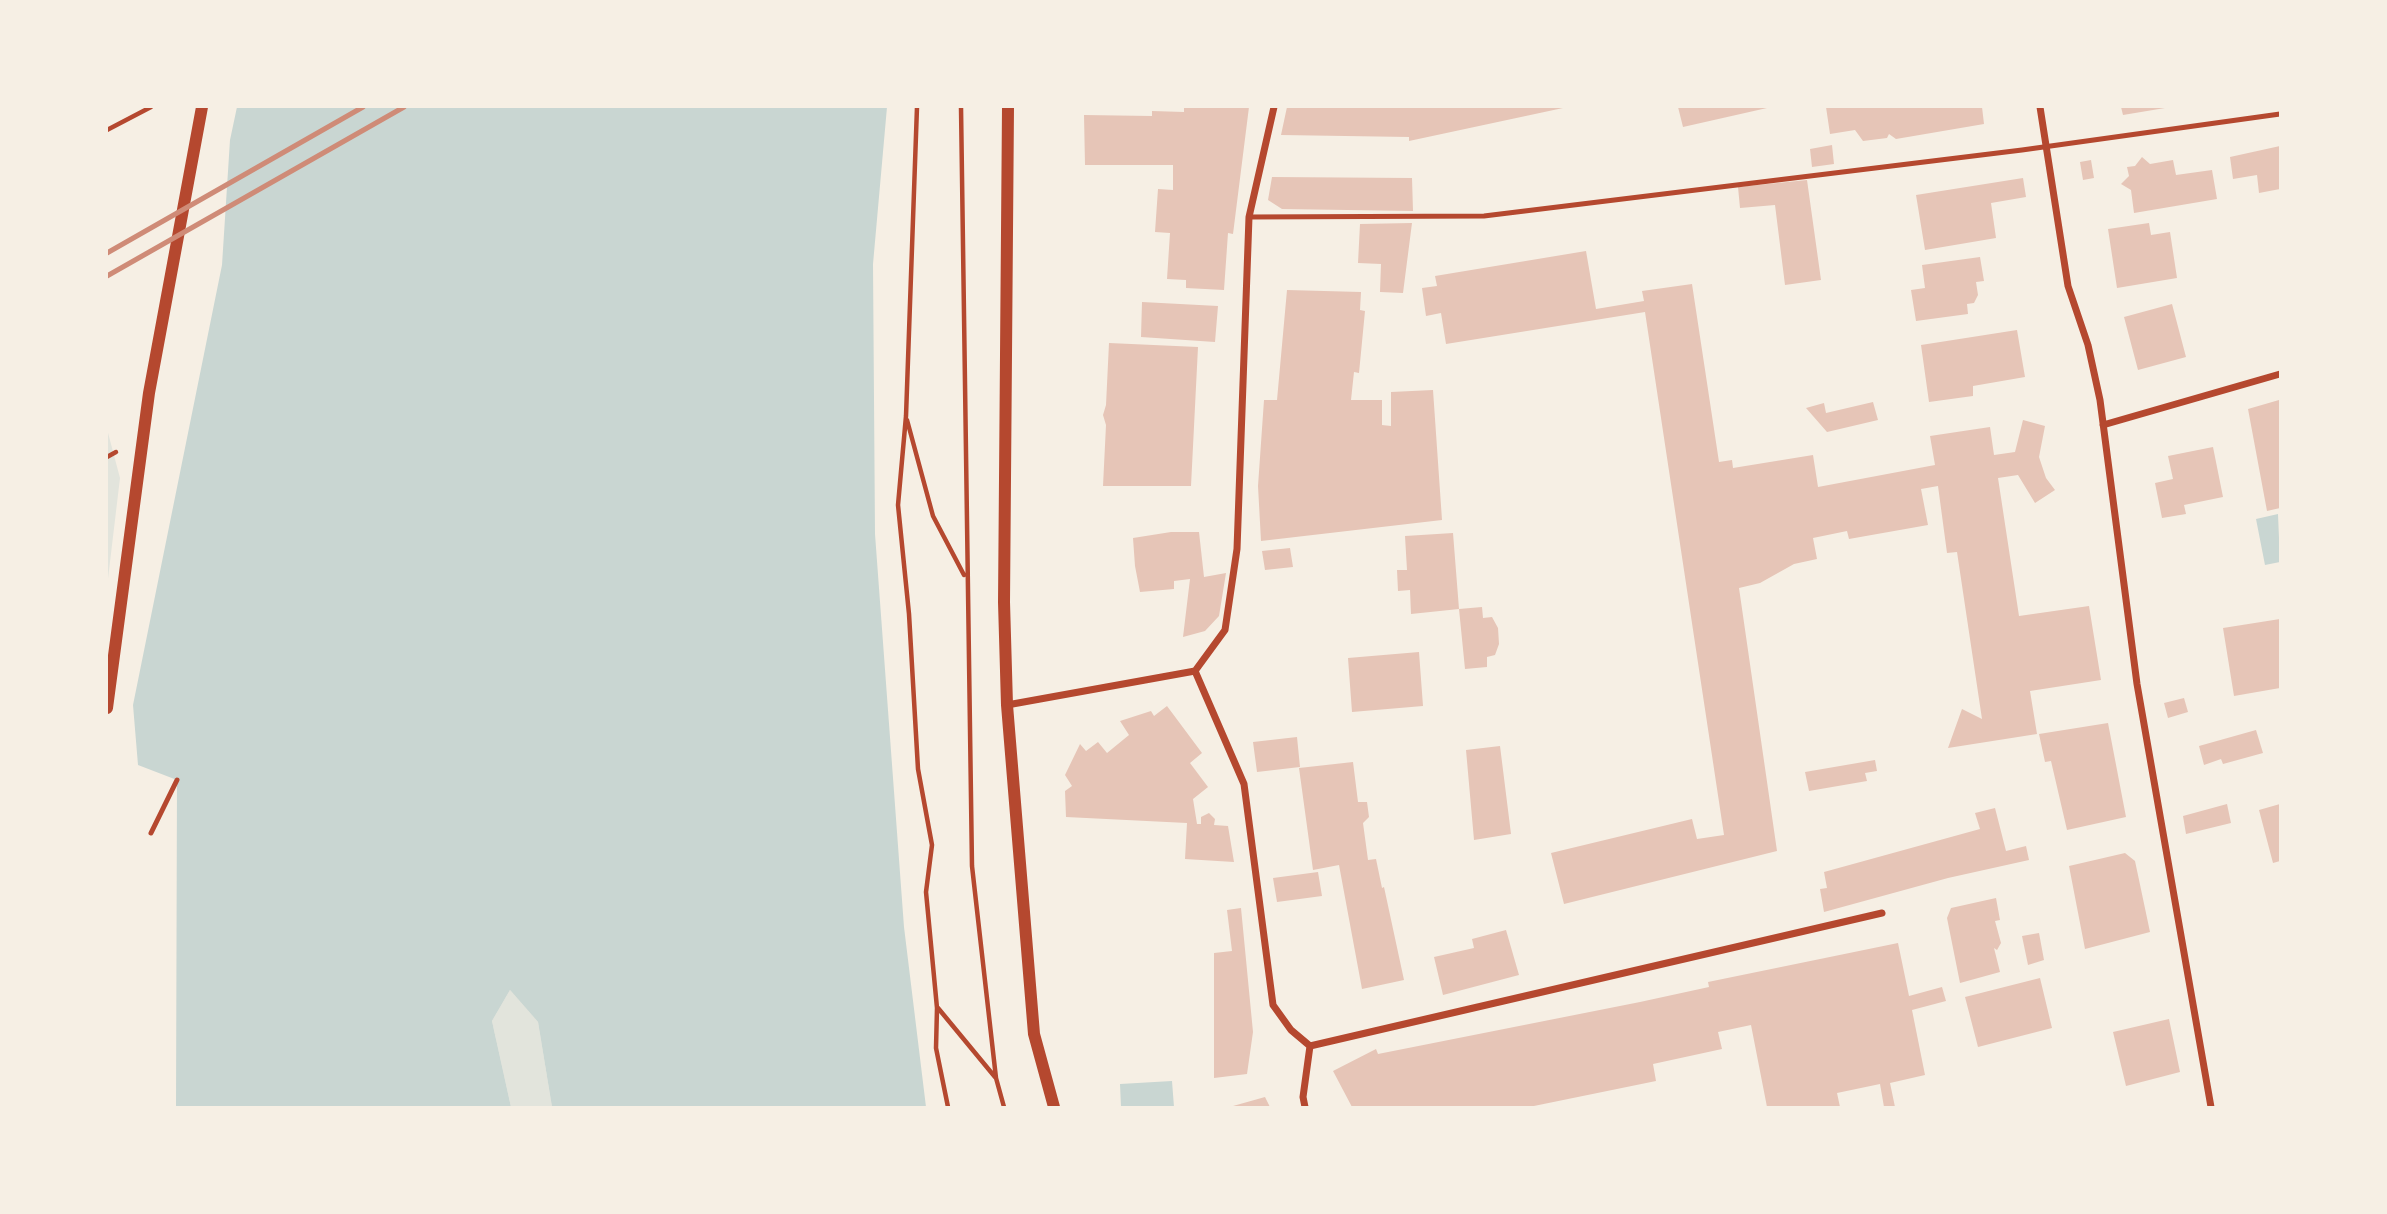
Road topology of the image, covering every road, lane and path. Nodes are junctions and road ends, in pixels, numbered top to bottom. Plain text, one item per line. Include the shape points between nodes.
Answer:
1 (151, 107) edge
2 (202, 107) edge
3 (916, 107) edge
4 (961, 107) edge
5 (1008, 107) edge
6 (1275, 107) edge
7 (2040, 107) edge
8 (2280, 114) edge
9 (107, 130) edge
10 (2046, 147) junction
11 (1249, 216) junction
12 (2280, 374) edge
13 (906, 416) junction
14 (2103, 425) junction
15 (966, 579) junction
16 (1195, 671) junction
17 (1007, 705) junction
18 (107, 708) edge
19 (177, 780) dead end
20 (151, 833) dead end
21 (1882, 914) dead end
22 (937, 1008) junction
23 (1310, 1046) junction
24 (996, 1078) junction
25 (948, 1107) edge
26 (1004, 1107) edge
27 (1054, 1107) edge
28 (1305, 1107) edge
29 (2211, 1107) edge

1 - 9 path
2 - 18 street via 149,393
3 - 13 path
4 - 15 path
5 - 17 street
6 - 11 street
7 - 10 street
8 - 10 lane
10 - 11 lane via 1484,216
10 - 14 street via 2068,286 2088,345
11 - 16 street via 1237,549 1225,630
12 - 14 street
13 - 15 path via 933,516
13 - 22 path via 898,505 918,769 932,845 926,892
14 - 29 street via 2137,684
15 - 24 path via 972,866
16 - 17 street
16 - 23 street via 1244,784 1273,1005
17 - 27 street via 1034,1034
19 - 20 lane
21 - 23 street
22 - 24 path
22 - 25 path via 936,1048
23 - 28 street
24 - 26 path

